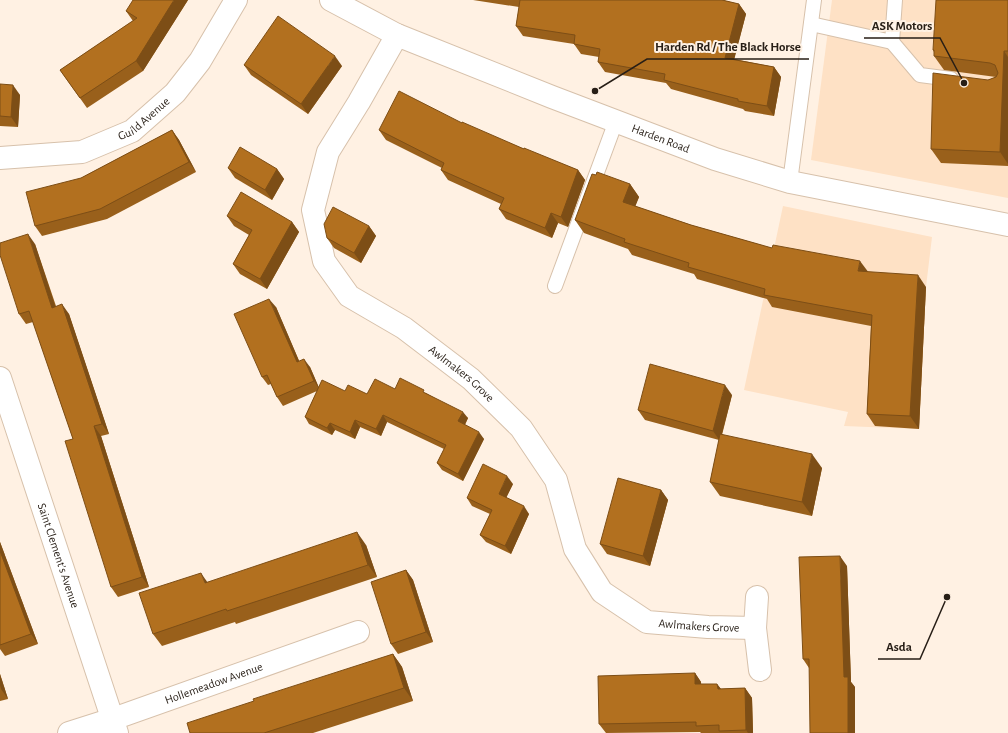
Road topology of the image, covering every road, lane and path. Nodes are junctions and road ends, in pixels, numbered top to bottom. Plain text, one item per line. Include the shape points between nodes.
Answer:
1 (236, 0) edge
2 (331, 0) edge
3 (814, 0) edge
4 (895, 0) edge
5 (811, 24) junction
6 (397, 36) junction
7 (892, 42) junction
8 (963, 81) edge
9 (616, 121) junction
10 (0, 158) edge
11 (790, 182) junction
12 (1008, 225) edge
13 (556, 286) dead end
14 (0, 378) edge
15 (757, 597) dead end
16 (755, 628) junction
17 (358, 632) dead end
18 (760, 670) dead end
19 (115, 726) edge
20 (69, 733) edge

1 - 10 street, Guild Avenue via 200,61 174,93 132,131 82,152
2 - 6 street, Harden Road
3 - 5 lane
4 - 7 lane
5 - 7 lane
5 - 11 lane
6 - 9 street, Harden Road
6 - 16 street, Awlmakers Grove via 328,152 313,210 324,262 348,296 404,328 472,379 521,428 556,480 575,549 602,592 647,622
7 - 8 lane via 920,75
9 - 11 street, Harden Road via 715,159
9 - 13 lane
11 - 12 street, Harden Road
14 - 19 street, Saint Clement's Avenue
15 - 16 street, Awlmakers Grove
16 - 18 street, Awlmakers Grove
17 - 19 street, Hollemeadow Avenue
19 - 20 street, Hollemeadow Avenue

